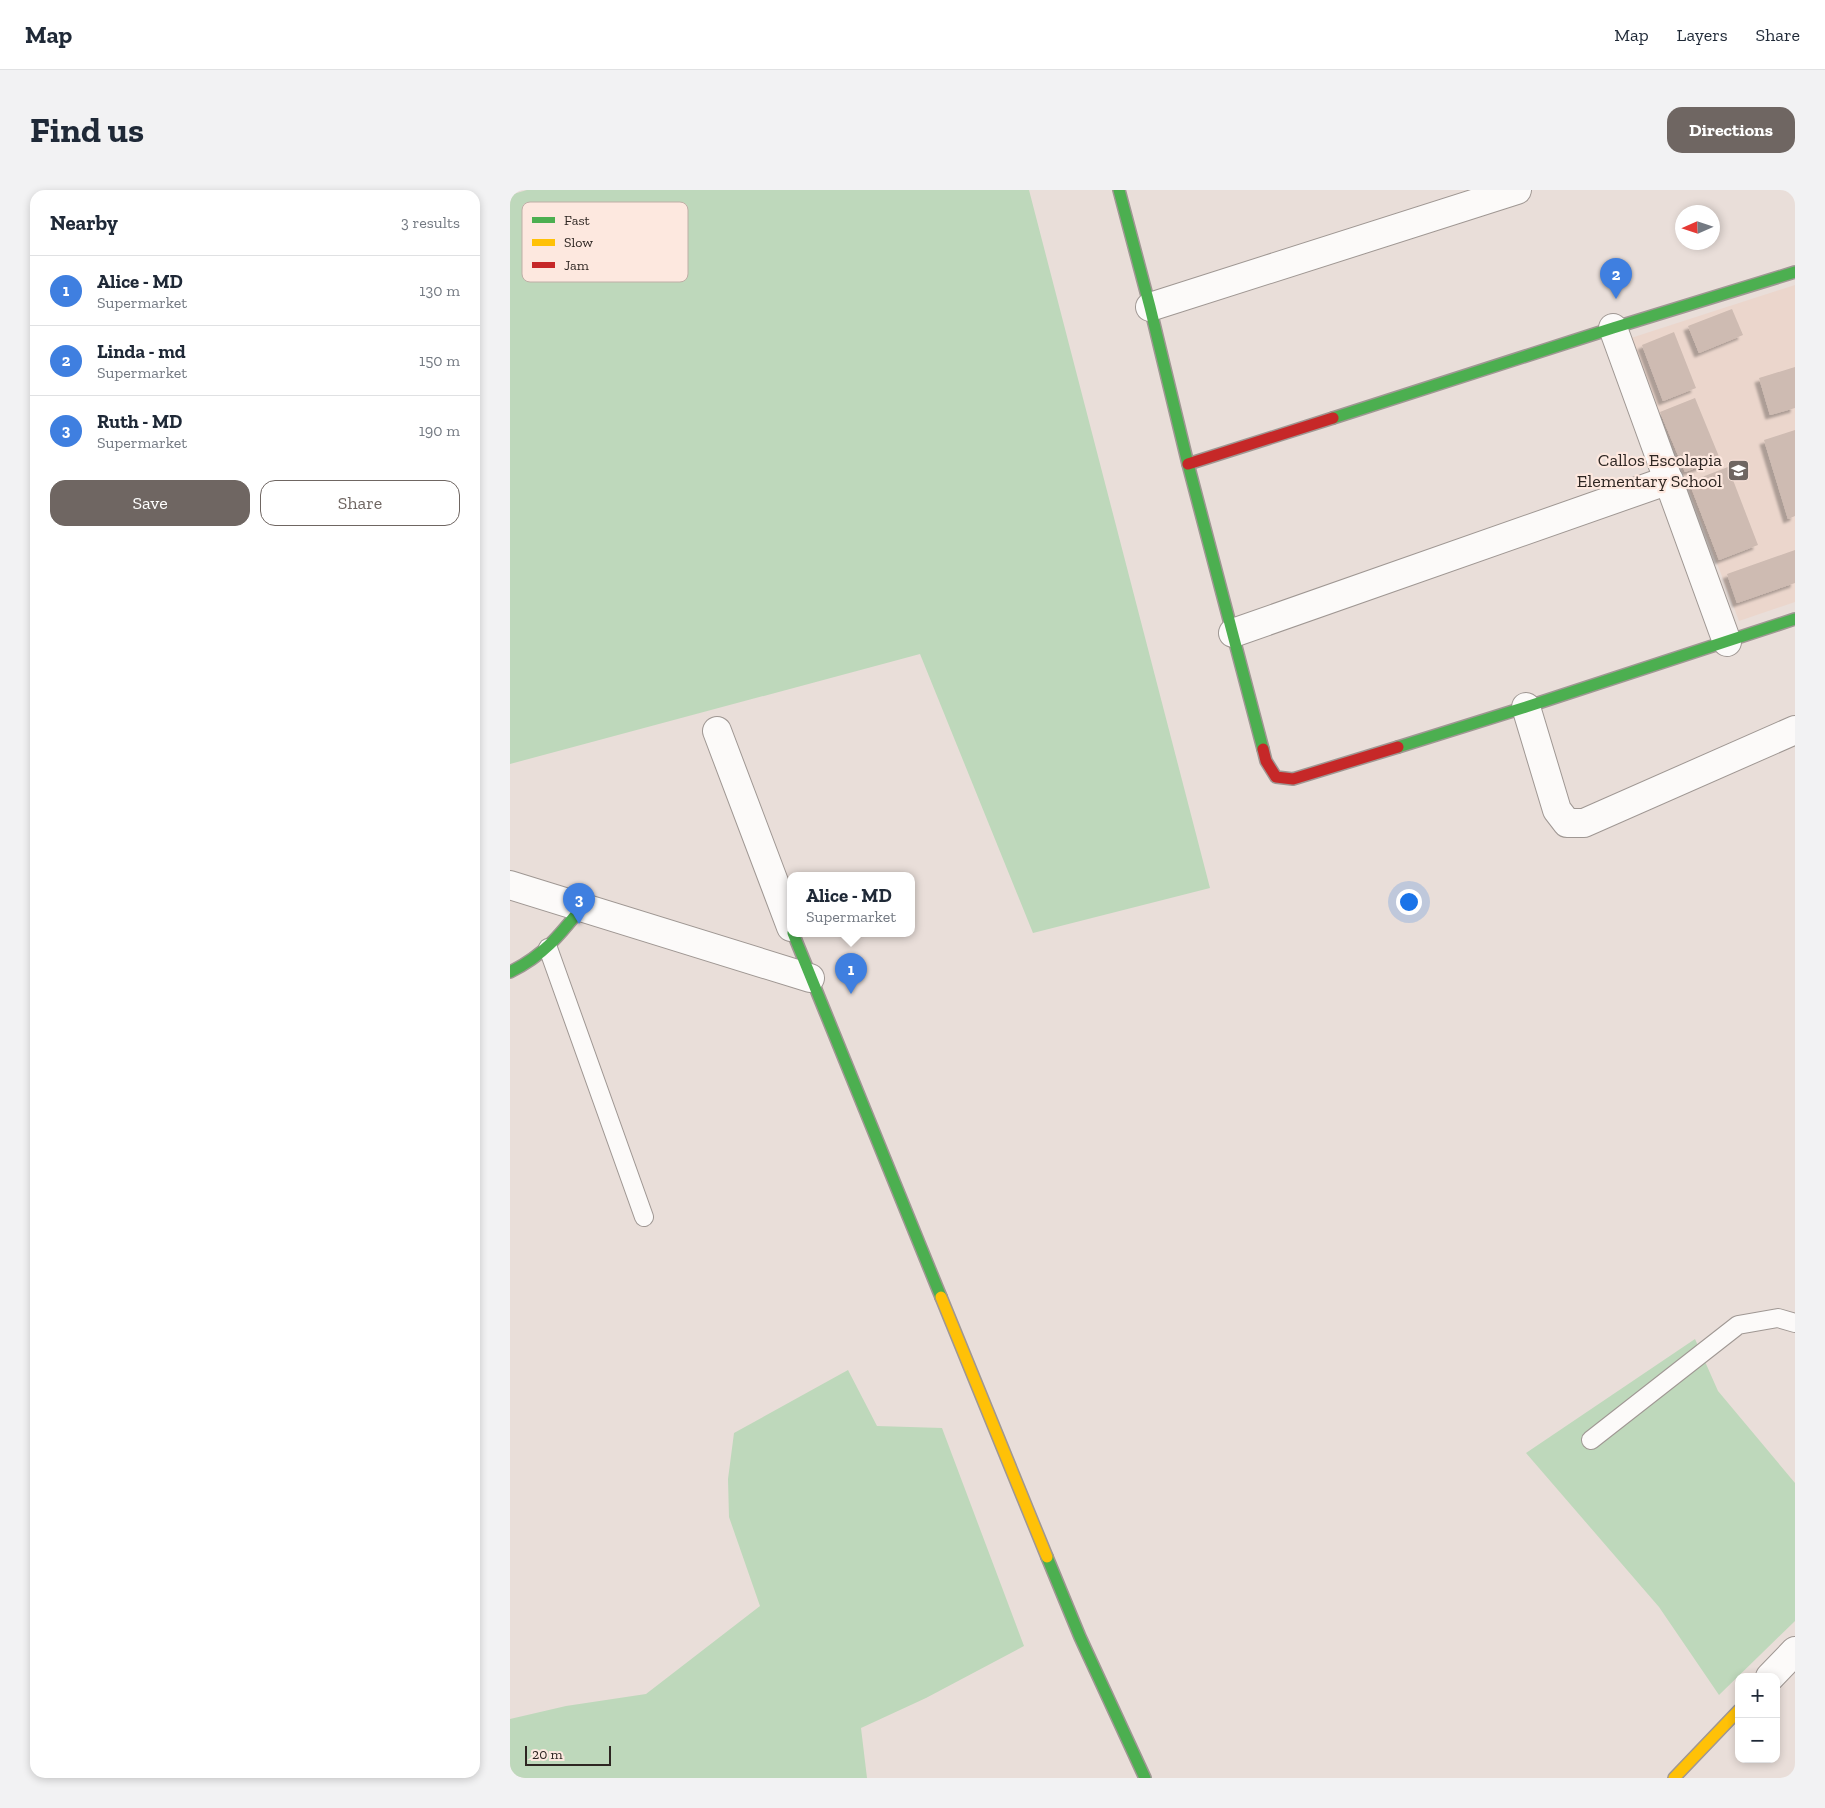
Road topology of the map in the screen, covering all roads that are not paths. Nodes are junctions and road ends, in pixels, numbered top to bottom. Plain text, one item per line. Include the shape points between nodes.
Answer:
1 (1119, 190) edge
2 (1517, 190) edge
3 (1795, 272) edge
4 (1150, 307) junction
5 (1613, 328) junction
6 (1188, 464) junction
7 (1669, 480) junction
8 (1795, 619) edge
9 (1233, 633) junction
10 (1727, 642) junction
11 (1526, 707) junction
12 (1795, 730) edge
13 (717, 731) dead end
14 (510, 884) edge
15 (582, 907) junction
16 (787, 916) edge
17 (795, 937) edge
18 (548, 948) junction
19 (510, 972) edge
20 (810, 978) junction
21 (644, 1217) dead end
22 (1795, 1323) edge
23 (1591, 1440) dead end
24 (1795, 1650) edge
25 (1774, 1673) edge
26 (1735, 1714) edge
27 (1145, 1778) edge
28 (1674, 1778) edge

1 - 4 street
2 - 4 street
3 - 5 street
4 - 6 street
5 - 6 street
5 - 7 street
6 - 9 street
7 - 9 street
7 - 10 street
8 - 10 street
9 - 11 street via 1266,761 1276,777 1293,779
10 - 11 street
11 - 12 street via 1557,810 1567,823 1584,823
13 - 16 street
14 - 15 street
15 - 18 street
15 - 20 street
17 - 20 street
18 - 19 street
18 - 21 lane
20 - 27 street via 1080,1637
22 - 23 lane via 1778,1318 1738,1325
24 - 25 street
26 - 28 street

